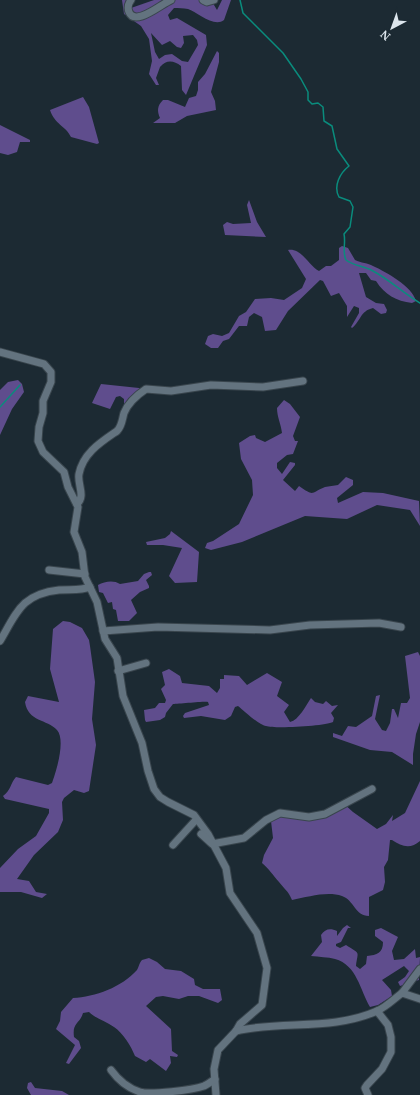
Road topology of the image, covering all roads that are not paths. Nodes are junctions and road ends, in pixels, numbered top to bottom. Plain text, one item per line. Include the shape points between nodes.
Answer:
1 (131, 0) edge
2 (171, 0) edge
3 (203, 0) edge
4 (214, 0) edge
5 (0, 352) edge
6 (303, 381) dead end
7 (77, 504) junction
8 (49, 570) dead end
9 (85, 574) junction
10 (90, 587) junction
11 (401, 627) dead end
12 (103, 631) junction
13 (0, 641) edge
14 (146, 663) dead end
15 (118, 671) junction
16 (372, 789) dead end
17 (194, 822) dead end
18 (201, 834) dead end
19 (214, 844) junction
20 (173, 845) dead end
21 (420, 969) edge
22 (402, 993) junction
23 (420, 999) edge
24 (377, 1011) junction
25 (236, 1031) junction
26 (111, 1070) dead end
27 (215, 1079) junction
28 (216, 1095) edge
29 (368, 1095) edge

1 - 2 street via 128,10 135,18 141,18
3 - 4 street
5 - 7 street via 44,364 51,372 51,382 43,401 38,441 43,452 64,472
6 - 7 street via 263,387 211,385 171,391 146,389 129,404 117,431 88,453 78,475 81,493
7 - 9 street via 79,511 74,532 82,552
8 - 9 street
9 - 10 street
10 - 12 street via 97,602
10 - 13 street via 84,590 48,592 31,597 24,603
11 - 12 street via 379,623 310,625 270,630 158,627
12 - 15 street via 117,658
14 - 15 street
15 - 19 street via 122,696 142,743 148,771 157,794 194,815
16 - 19 street via 325,814 309,817 280,813 266,820 244,838
17 - 20 street
18 - 19 street
19 - 25 street via 226,868 230,894 257,933 267,971 262,1005 240,1024
21 - 22 street
22 - 23 street
22 - 24 street
24 - 25 street via 345,1022 271,1026
24 - 29 street via 388,1025 391,1052 382,1069 367,1085
25 - 27 street via 218,1050
26 - 27 street via 123,1084 148,1094 205,1086
27 - 28 street

